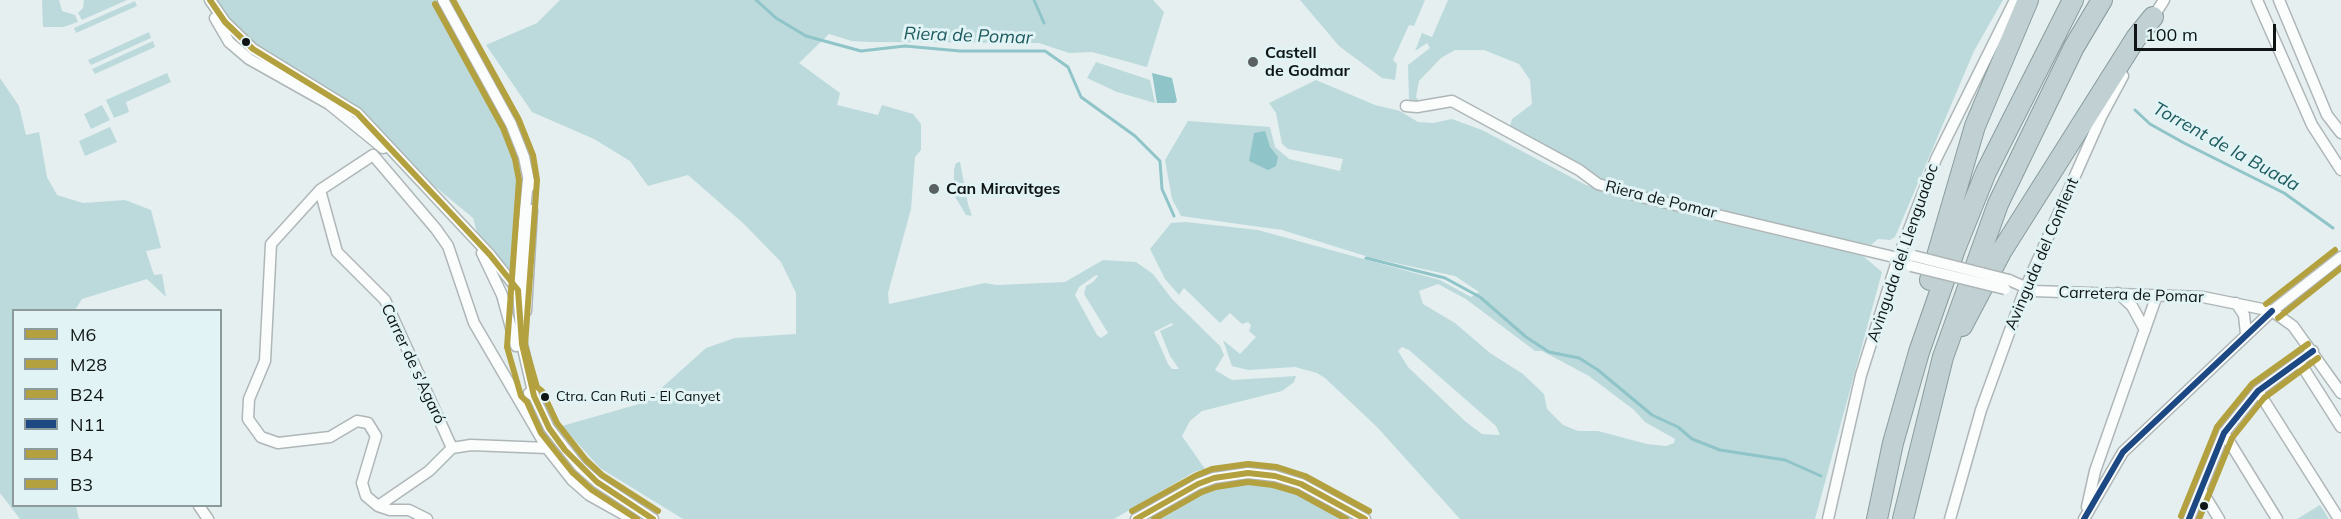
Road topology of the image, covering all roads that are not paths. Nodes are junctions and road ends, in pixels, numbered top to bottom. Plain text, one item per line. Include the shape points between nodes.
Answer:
1 (209, 0) edge
2 (443, 0) edge
3 (2015, 0) edge
4 (2028, 0) edge
5 (2073, 0) edge
6 (2102, 0) edge
7 (2164, 0) edge
8 (2257, 0) edge
9 (2279, 0) edge
10 (2153, 17) junction
11 (233, 31) junction
12 (252, 61) junction
13 (300, 77) junction
14 (323, 101) junction
15 (1406, 106) dead end
16 (363, 118) junction
17 (2341, 133) edge
18 (400, 161) junction
19 (2341, 170) edge
20 (528, 180) junction
21 (320, 190) junction
22 (478, 244) junction
23 (1898, 257) junction
24 (2341, 257) edge
25 (2025, 289) junction
26 (518, 290) junction
27 (2118, 293) junction
28 (2157, 295) junction
29 (2236, 303) junction
30 (2272, 310) junction
31 (2145, 330) junction
32 (2246, 334) junction
33 (516, 346) junction
34 (2313, 351) junction
35 (1919, 352) junction
36 (1943, 357) junction
37 (2299, 361) junction
38 (528, 365) junction
39 (2258, 391) junction
40 (2341, 393) edge
41 (534, 396) junction
42 (2341, 427) edge
43 (2224, 434) junction
44 (452, 448) junction
45 (547, 448) junction
46 (2202, 491) junction
47 (378, 506) junction
48 (427, 519) edge
49 (632, 519) edge
50 (653, 519) edge
51 (1136, 519) edge
52 (1365, 519) edge
53 (1828, 519) edge
54 (1877, 519) edge
55 (1903, 519) edge
56 (1950, 519) edge
57 (2084, 519) edge
58 (2189, 519) edge
59 (2219, 519) edge
60 (2277, 519) edge
61 (2339, 519) edge

1 - 11 street
1 - 12 street via 229,42
2 - 20 street via 511,124
3 - 23 street, Avinguda del Llenguadoc via 1936,159
4 - 35 highway via 1961,167 1925,300
5 - 35 highway via 1976,193
6 - 36 highway via 2074,47 2011,174
7 - 10 street, Avinguda del Conflent
8 - 19 street via 2312,125
9 - 17 street via 2327,115
10 - 25 street, Avinguda del Conflent via 2101,117
10 - 36 highway via 2001,252 1975,306
11 - 12 street
11 - 13 street via 253,49
12 - 13 street via 259,60 292,77
12 - 14 street
13 - 16 street
14 - 16 street
14 - 18 street
15 - 23 street, Riera de Pomar via 1452,101 1598,184
16 - 18 street
18 - 22 street
20 - 26 street
20 - 38 street via 532,191 532,227 526,311
21 - 44 street, Carrer de s'Agaró via 337,252 385,300
21 - 45 street via 373,155 448,246 474,323
21 - 47 street via 271,243 265,361 249,399 248,418 261,437 278,443 330,436 357,421 369,423 375,436 362,483 366,496
22 - 26 street
22 - 33 street via 502,295
23 - 25 street, Carretera de Pomar, bridge via 2007,284 2018,282
23 - 53 street, Avinguda del Llenguadoc via 1862,375
24 - 30 street
25 - 27 street, Carretera de Pomar
25 - 56 street, Avinguda del Conflent via 1981,410
26 - 33 street
26 - 38 street via 522,344
27 - 28 street, Carretera de Pomar
27 - 31 street via 2132,306
28 - 29 street, Carretera de Pomar
28 - 31 street
29 - 30 street, Carretera de Pomar
29 - 32 street via 2244,315
30 - 32 street
30 - 34 street, Carretera de Pomar via 2293,326
31 - 57 street via 2095,471
32 - 57 street via 2123,452
33 - 41 street via 524,378
34 - 37 street
34 - 40 street, Carretera de Pomar
35 - 54 highway via 1893,443
36 - 55 highway
37 - 39 street
37 - 42 street
38 - 41 street
39 - 43 street
39 - 61 street
41 - 50 street via 549,428 579,466 597,483
43 - 46 street
43 - 60 street
44 - 45 street
44 - 47 street via 429,471
45 - 49 street via 589,495
46 - 58 street
46 - 59 street
47 - 48 street via 409,510
51 - 52 street via 1198,484 1248,473 1301,484

